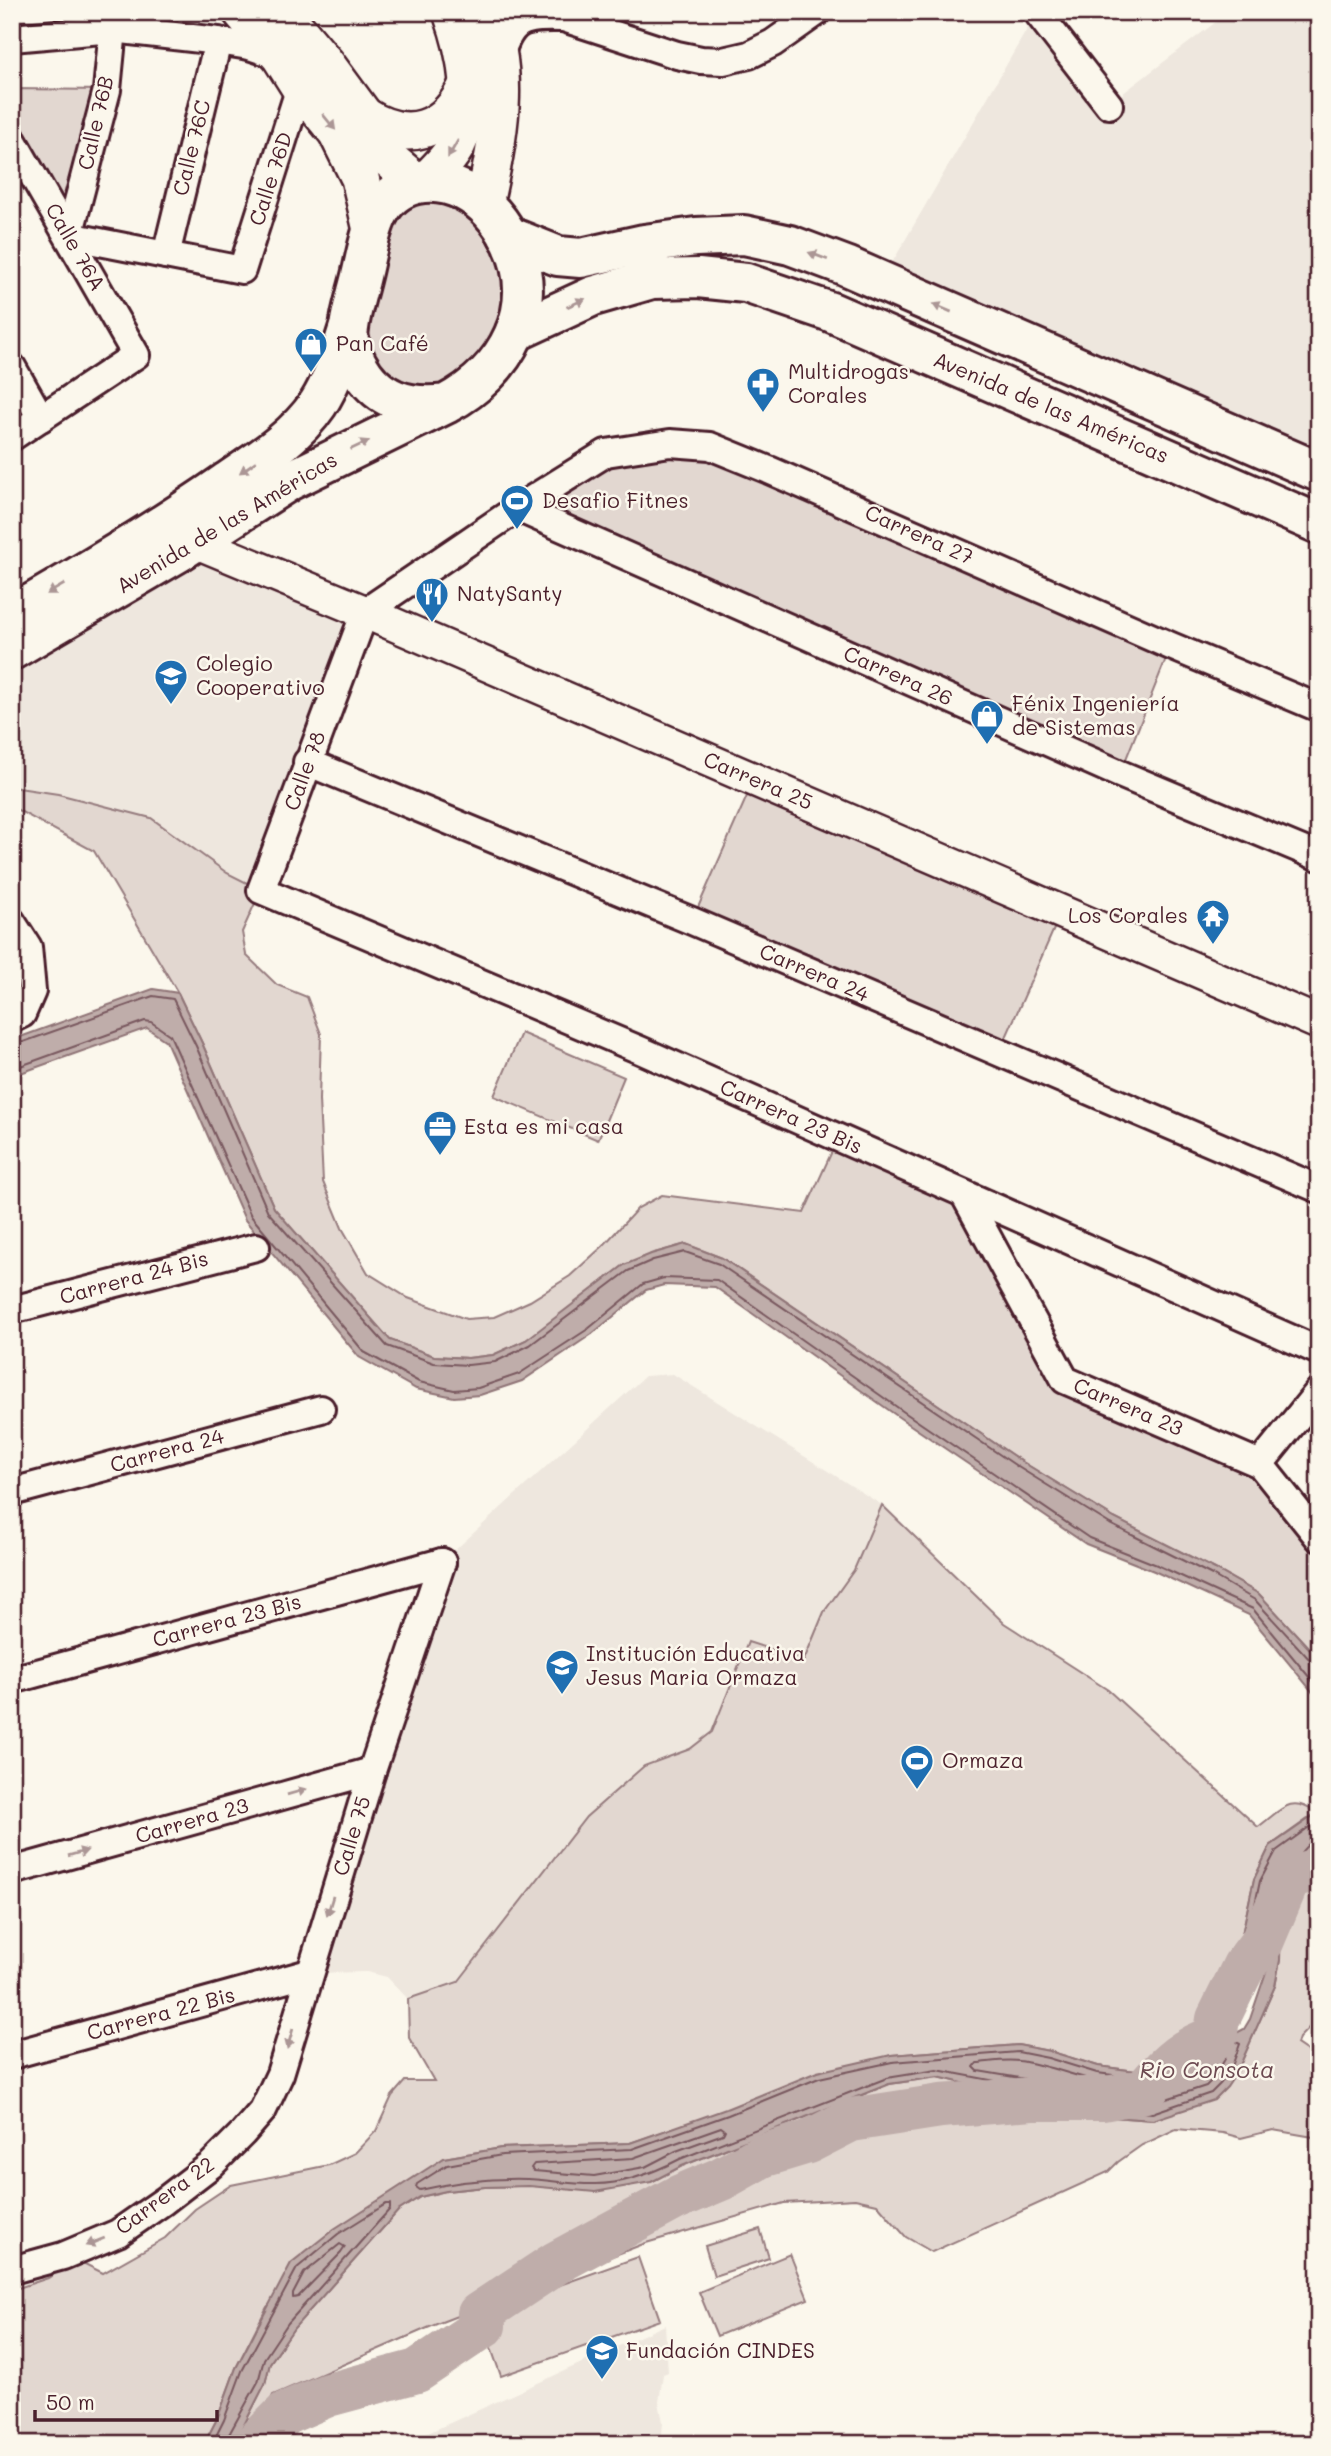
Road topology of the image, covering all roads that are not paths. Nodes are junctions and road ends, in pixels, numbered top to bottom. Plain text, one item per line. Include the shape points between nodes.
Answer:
1 (452, 12) edge
2 (486, 12) edge
3 (817, 12) edge
4 (1037, 12) edge
5 (553, 15) edge
6 (106, 20) edge
7 (262, 31) edge
8 (12, 38) edge
9 (218, 41) junction
10 (499, 59) junction
11 (468, 83) junction
12 (300, 87) junction
13 (1109, 105) dead end
14 (364, 116) junction
15 (12, 139) edge
16 (421, 182) junction
17 (484, 204) junction
18 (372, 230) junction
19 (69, 236) junction
20 (508, 236) junction
21 (166, 255) junction
22 (866, 328) junction
23 (348, 330) junction
24 (515, 332) junction
25 (12, 367) edge
26 (446, 404) junction
27 (41, 418) junction
28 (12, 437) edge
29 (1319, 472) edge
30 (1319, 496) edge
31 (518, 508) junction
32 (1319, 524) edge
33 (196, 542) junction
34 (365, 612) junction
35 (12, 615) edge
36 (12, 650) edge
37 (1319, 708) edge
38 (307, 762) junction
39 (1319, 857) edge
40 (261, 891) joint
41 (12, 922) edge
42 (12, 1019) edge
43 (1319, 1023) edge
44 (1319, 1189) edge
45 (964, 1194) junction
46 (256, 1247) dead end
47 (12, 1310) edge
48 (1319, 1350) edge
49 (1319, 1391) edge
50 (321, 1409) dead end
51 (1260, 1464) junction
52 (12, 1492) edge
53 (1319, 1538) edge
54 (442, 1562) joint
55 (12, 1680) edge
56 (372, 1771) junction
57 (12, 1871) edge
58 (309, 1973) junction
59 (12, 2055) edge
60 (263, 2110) joint
61 (12, 2270) edge

1 - 11 main road via 464,46
2 - 10 main road
3 - 5 street via 773,43 723,61 677,55
4 - 13 street
5 - 10 street via 535,18 507,34
6 - 8 street
6 - 9 street
6 - 19 street, Calle 76B via 107,90
7 - 9 street
7 - 12 main road
7 - 14 main road via 325,63
9 - 21 street, Calle 76C
10 - 17 main road via 501,113
11 - 14 main road via 449,116 433,126 397,131
11 -> 16 main road via 466,121 457,145
12 -> 18 main road via 337,132 360,178
12 - 21 street, Calle 76D via 242,270
14 - 16 main road via 390,160
15 - 19 street, Calle 76A
16 - 17 main road via 442,182
16 - 18 main road via 392,198
17 - 20 main road
18 - 23 main road
19 - 21 street
19 - 27 street, Calle 76A via 136,355
20 - 24 main road via 522,274
29 -> 20 main road via 790,245 744,234 644,244 581,258 558,256
24 -> 22 main road, Avenida de las Américas via 593,296 652,279 698,278 746,283
22 - 30 main road via 957,340
22 - 32 main road, Avenida de las Américas
23 - 26 main road via 352,353 379,391 423,407
23 -> 35 main road, Avenida de las Américas via 319,403 302,425 269,453 162,527
24 - 26 main road, Avenida de las Américas via 491,372
25 - 27 street
33 -> 26 main road, Avenida de las Américas via 289,481
27 - 28 street
31 - 34 street, Carrera 27
31 - 37 street, Carrera 27 via 606,453 670,443 710,446
31 - 39 street, Carrera 26
33 - 34 street, Carrera 25
33 - 36 main road, Avenida de las Américas
34 - 38 street, Calle 78
34 - 43 street, Carrera 25
38 - 40 street, Calle 78
38 - 44 street, Carrera 24
40 - 45 street, Carrera 23 Bis via 640,1050
41 - 42 street via 28,947 32,991 22,1014
45 - 48 street, Carrera 23 Bis
45 - 51 street, Carrera 23 via 1065,1380
46 - 47 street, Carrera 24 Bis
49 - 51 street
50 - 52 street, Carrera 24
51 - 53 street, Carrera 23
54 - 55 street, Carrera 23 Bis
54 - 56 street, Calle 75
57 -> 56 street, Carrera 23
56 -> 58 street, Calle 75
58 - 59 street, Carrera 22 Bis
58 -> 60 street, Calle 75 via 280,2074
60 -> 61 street, Carrera 22 via 211,2165 118,2233

